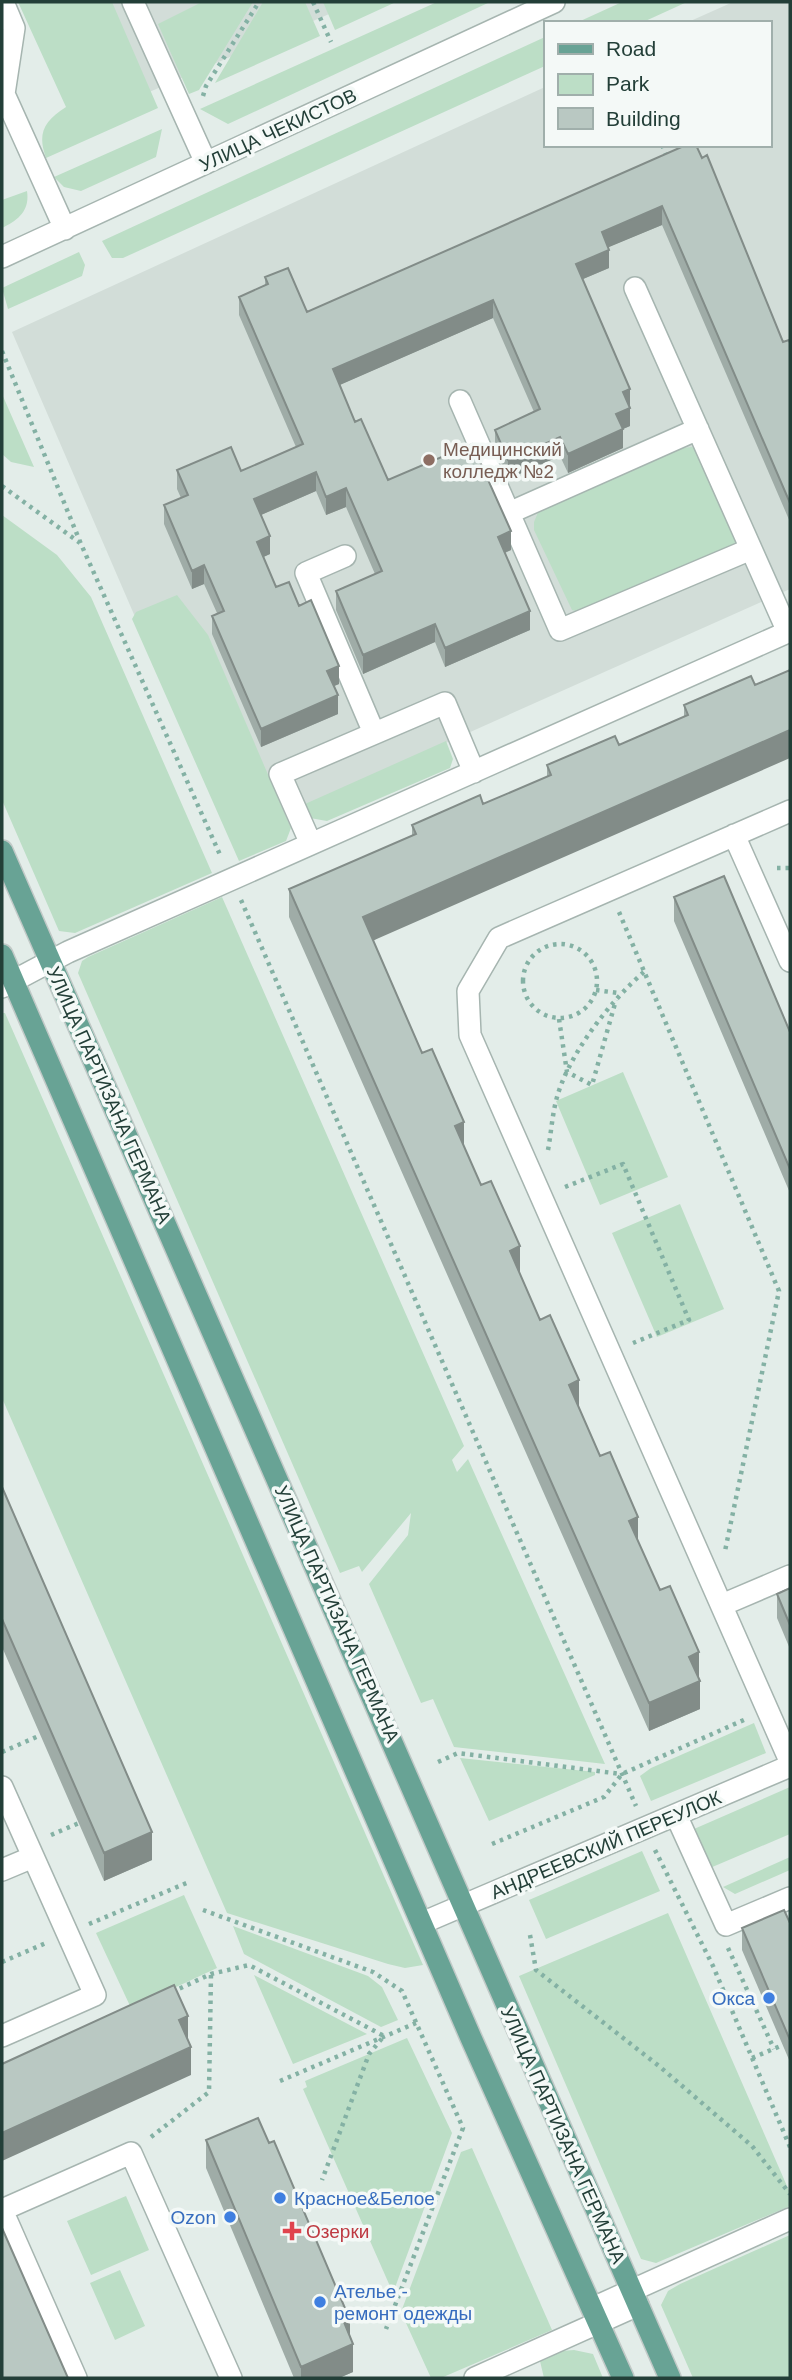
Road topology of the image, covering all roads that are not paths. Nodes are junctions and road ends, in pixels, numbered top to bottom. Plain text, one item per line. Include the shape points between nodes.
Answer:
1 (4, 2) edge
2 (133, 2) edge
3 (554, 2) edge
4 (3, 94) edge
5 (206, 163) junction
6 (65, 229) junction
7 (2, 257) edge
8 (635, 288) dead end
9 (460, 401) dead end
10 (698, 429) junction
11 (509, 513) junction
12 (751, 549) junction
13 (345, 556) dead end
14 (789, 631) edge
15 (374, 733) junction
16 (474, 772) junction
17 (790, 811) edge
18 (734, 835) junction
19 (311, 845) junction
20 (2, 851) edge
21 (2, 954) edge
22 (50, 961) junction
23 (790, 961) edge
24 (8, 984) edge
25 (790, 1576) edge
26 (719, 1599) junction
27 (790, 1764) edge
28 (2, 1787) edge
29 (676, 1815) junction
30 (33, 1857) junction
31 (2, 1870) edge
32 (790, 1898) edge
33 (463, 1906) junction
34 (422, 1923) junction
35 (2, 2036) edge
36 (790, 2219) edge
37 (634, 2298) junction
38 (596, 2315) junction
39 (76, 2378) edge
40 (231, 2378) edge
41 (475, 2378) edge
42 (623, 2378) edge
43 (670, 2378) edge

1 - 4 street via 14,28
2 - 5 street
3 - 5 street, УЛИЦА ЧЕКИСТОВ
4 - 6 street
5 - 6 street, УЛИЦА ЧЕКИСТОВ
6 - 7 street, УЛИЦА ЧЕКИСТОВ
8 - 10 street
9 - 11 street
10 - 11 street
10 - 12 street
11 - 12 street via 560,630
12 - 14 street
13 - 15 street via 306,573
14 - 16 street
15 - 16 street via 445,703
15 - 19 street via 280,775
16 - 19 street
17 - 18 street
18 - 23 street
18 - 26 street via 499,938 468,991 470,1035
19 - 22 street
20 - 22 main road, УЛИЦА ПАРТИЗАНА ГЕРМАНА
21 - 24 main road
22 - 24 street
22 - 33 main road, УЛИЦА ПАРТИЗАНА ГЕРМАНА
24 - 34 main road
25 - 26 street
26 - 27 street
27 - 29 street, АНДРЕЕВСКИЙ ПЕРЕУЛОК
28 - 30 street
29 - 32 street via 726,1925
29 - 33 street, АНДРЕЕВСКИЙ ПЕРЕУЛОК
30 - 31 street
30 - 35 street via 95,1995
33 - 34 street, АНДРЕЕВСКИЙ ПЕРЕУЛОК
33 - 37 main road, УЛИЦА ПАРТИЗАНА ГЕРМАНА
34 - 38 main road
36 - 37 street
37 - 38 street
37 - 43 main road, УЛИЦА ПАРТИЗАНА ГЕРМАНА
38 - 41 street
38 - 42 main road
39 - 40 street via 2,2210 131,2153

